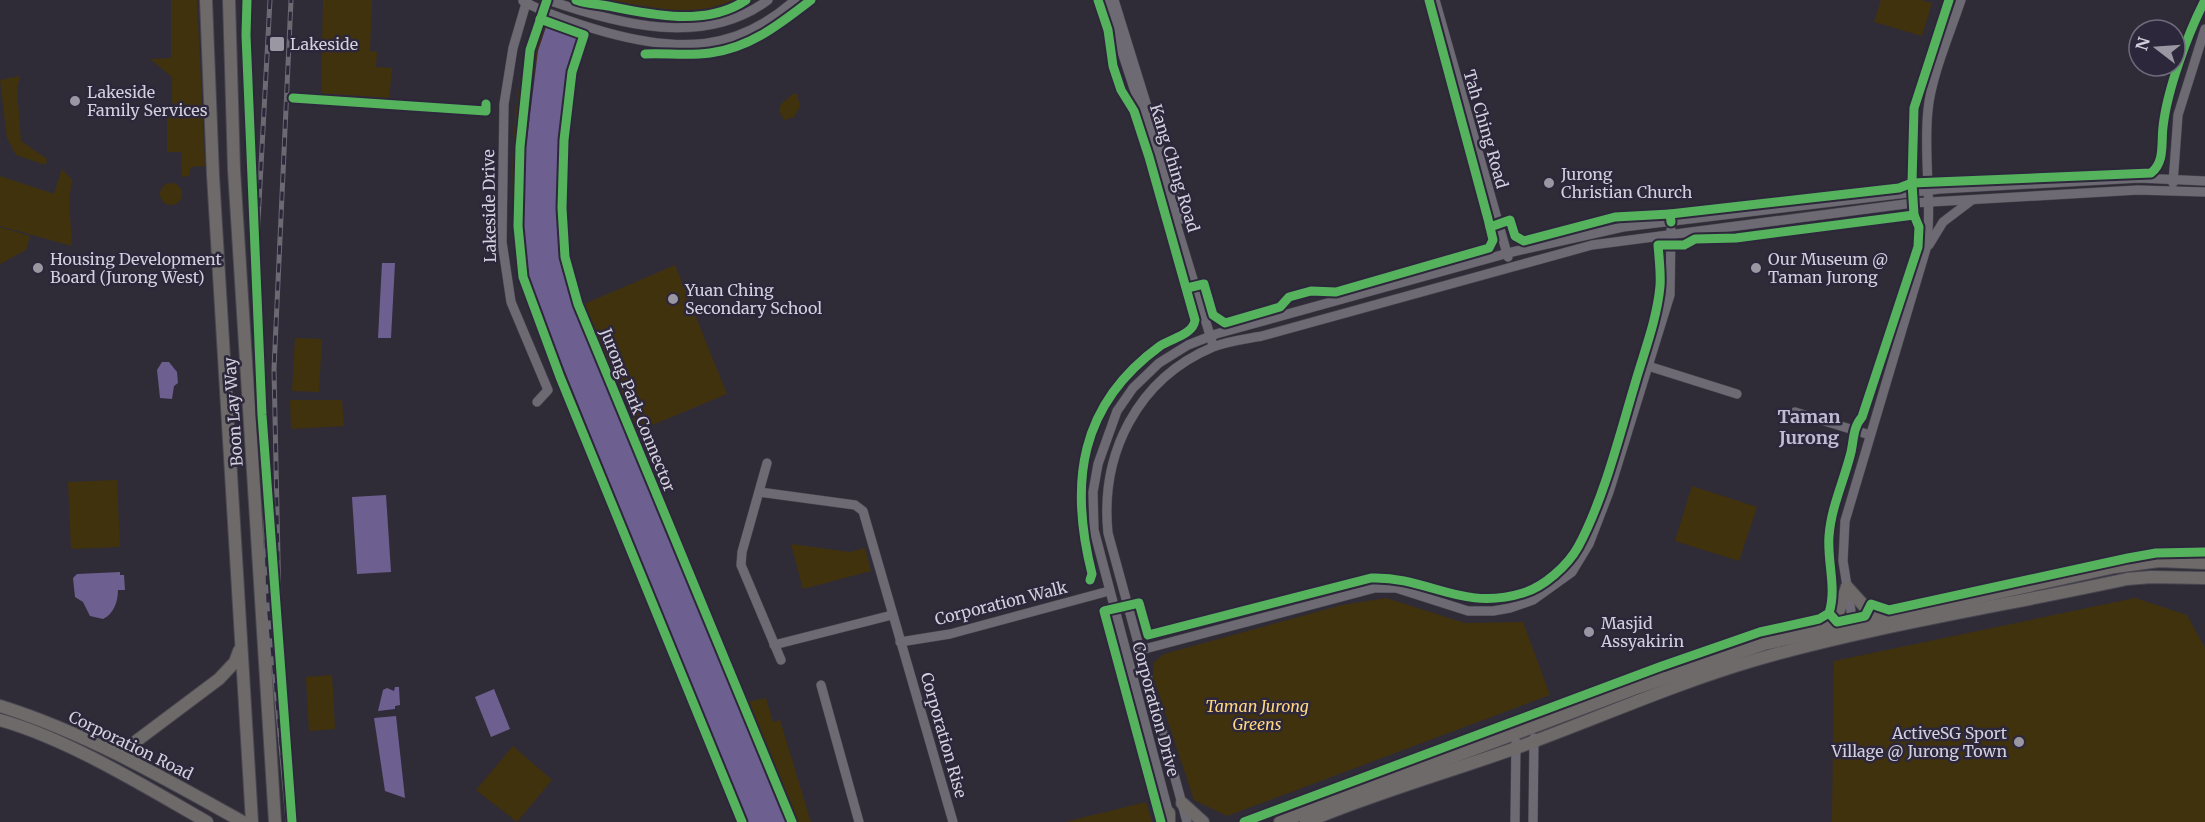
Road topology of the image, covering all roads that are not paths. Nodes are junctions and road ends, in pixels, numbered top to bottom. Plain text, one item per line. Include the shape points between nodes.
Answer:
1 (206, 0) edge
2 (229, 0) edge
3 (768, 0) edge
4 (795, 0) edge
5 (1105, 0) edge
6 (1114, 0) edge
7 (1435, 0) edge
8 (1440, 0) edge
9 (1961, 0) edge
10 (525, 1) edge
11 (550, 1) edge
12 (2205, 29) edge
13 (1159, 155) junction
14 (2173, 178) junction
15 (2205, 181) edge
16 (1926, 191) junction
17 (2172, 191) junction
18 (2205, 192) edge
19 (1972, 200) junction
20 (1927, 202) junction
21 (1671, 222) junction
22 (1671, 236) junction
23 (1926, 249) junction
24 (1509, 252) junction
25 (1513, 265) junction
26 (1214, 335) junction
27 (1217, 346) junction
28 (1648, 366) junction
29 (1737, 394) dead end
30 (537, 402) dead end
31 (1795, 412) dead end
32 (1870, 435) junction
33 (767, 463) dead end
34 (759, 492) junction
35 (2205, 558) edge
36 (2189, 561) junction
37 (2205, 563) edge
38 (2205, 578) edge
39 (1847, 587) junction
40 (1109, 591) junction
41 (892, 615) junction
42 (1885, 616) junction
43 (1854, 630) junction
44 (1819, 632) junction
45 (900, 642) junction
46 (774, 645) junction
47 (240, 649) junction
48 (1140, 650) junction
49 (1125, 654) junction
50 (781, 660) dead end
51 (820, 685) dead end
52 (0, 706) edge
53 (0, 720) edge
54 (1535, 727) junction
55 (1516, 734) junction
56 (1534, 741) junction
57 (1516, 748) junction
58 (110, 749) junction
59 (1182, 803) junction
60 (274, 804) junction
61 (1170, 819) edge
62 (207, 822) edge
63 (243, 822) edge
64 (252, 822) edge
65 (275, 822) edge
66 (280, 822) edge
67 (859, 822) edge
68 (953, 822) edge
69 (1187, 822) edge
70 (1203, 822) edge
71 (1280, 822) edge
72 (1306, 822) edge
73 (1515, 822) edge
74 (1533, 822) edge

1 - 47 main road, Boon Lay Way
2 - 60 main road, Boon Lay Way via 234,170
3 - 11 street via 745,15 702,26 640,25
4 - 10 street via 753,31 733,38 671,46 584,26
5 - 13 street, Kang Ching Road
6 - 13 street, Kang Ching Road
7 - 24 street, Tah Ching Road
8 - 24 street, Tah Ching Road
9 - 16 street via 1930,93
10 - 30 street, Lakeside Drive via 504,104 502,242 511,302 548,390
12 - 14 street via 2178,114
13 - 26 street, Kang Ching Road
14 - 15 street, Corporation Drive
14 - 16 street, Corporation Drive
14 - 17 street
16 - 20 street
16 - 21 street, Corporation Drive
17 - 18 street, Corporation Drive
17 - 19 street, Corporation Drive
19 - 20 street, Corporation Drive
19 - 23 street via 1943,222
20 - 22 street, Corporation Drive
20 - 23 street
21 - 22 street
21 - 24 street, Corporation Drive via 1623,226
22 - 25 street, Corporation Drive via 1592,244
22 - 28 street via 1670,295
23 - 32 street
24 - 25 street, Tah Ching Road
24 - 26 street, Corporation Drive
25 - 27 street, Corporation Drive
26 - 27 street, Kang Ching Road
26 - 40 street, Corporation Drive via 1159,363 1116,411 1106,435 1093,492 1093,516
27 - 48 street, Corporation Drive via 1194,356 1146,397 1119,438 1110,466 1108,533
28 - 29 street
28 - 48 street via 1589,544 1572,572 1533,600 1510,608 1468,611 1396,588 1375,588
31 - 32 street
32 - 39 street via 1845,521 1843,561
33 - 34 street
34 - 41 street via 860,507
34 - 46 street via 741,565
35 - 36 main road
36 - 37 main road
36 - 42 main road via 2115,567
38 - 43 main road via 2127,579
39 - 42 main road via 1866,608
39 - 43 street
39 - 44 main road via 1839,610
40 - 45 street, Corporation Walk via 950,634
40 - 49 street, Corporation Drive
41 - 45 street
41 - 46 street
42 - 43 main road
43 - 44 main road
43 - 56 main road via 1677,685
44 - 54 main road via 1764,644
45 - 68 street, Corporation Rise
46 - 50 street
47 - 58 main road via 227,672 131,745
47 - 64 main road, Boon Lay Way
48 - 49 street
48 - 59 street, Corporation Drive
49 - 61 street, Corporation Drive
51 - 67 street
52 - 58 main road, Corporation Road
53 - 62 main road, Corporation Road via 48,738
54 - 55 main road
54 - 56 street
55 - 57 street
55 - 71 main road
56 - 57 main road
56 - 74 street
57 - 72 main road
57 - 73 street
58 - 63 main road, Corporation Road
59 - 69 street, Corporation Drive
59 - 70 main road
60 - 65 main road, Boon Lay Way
60 - 66 main road

